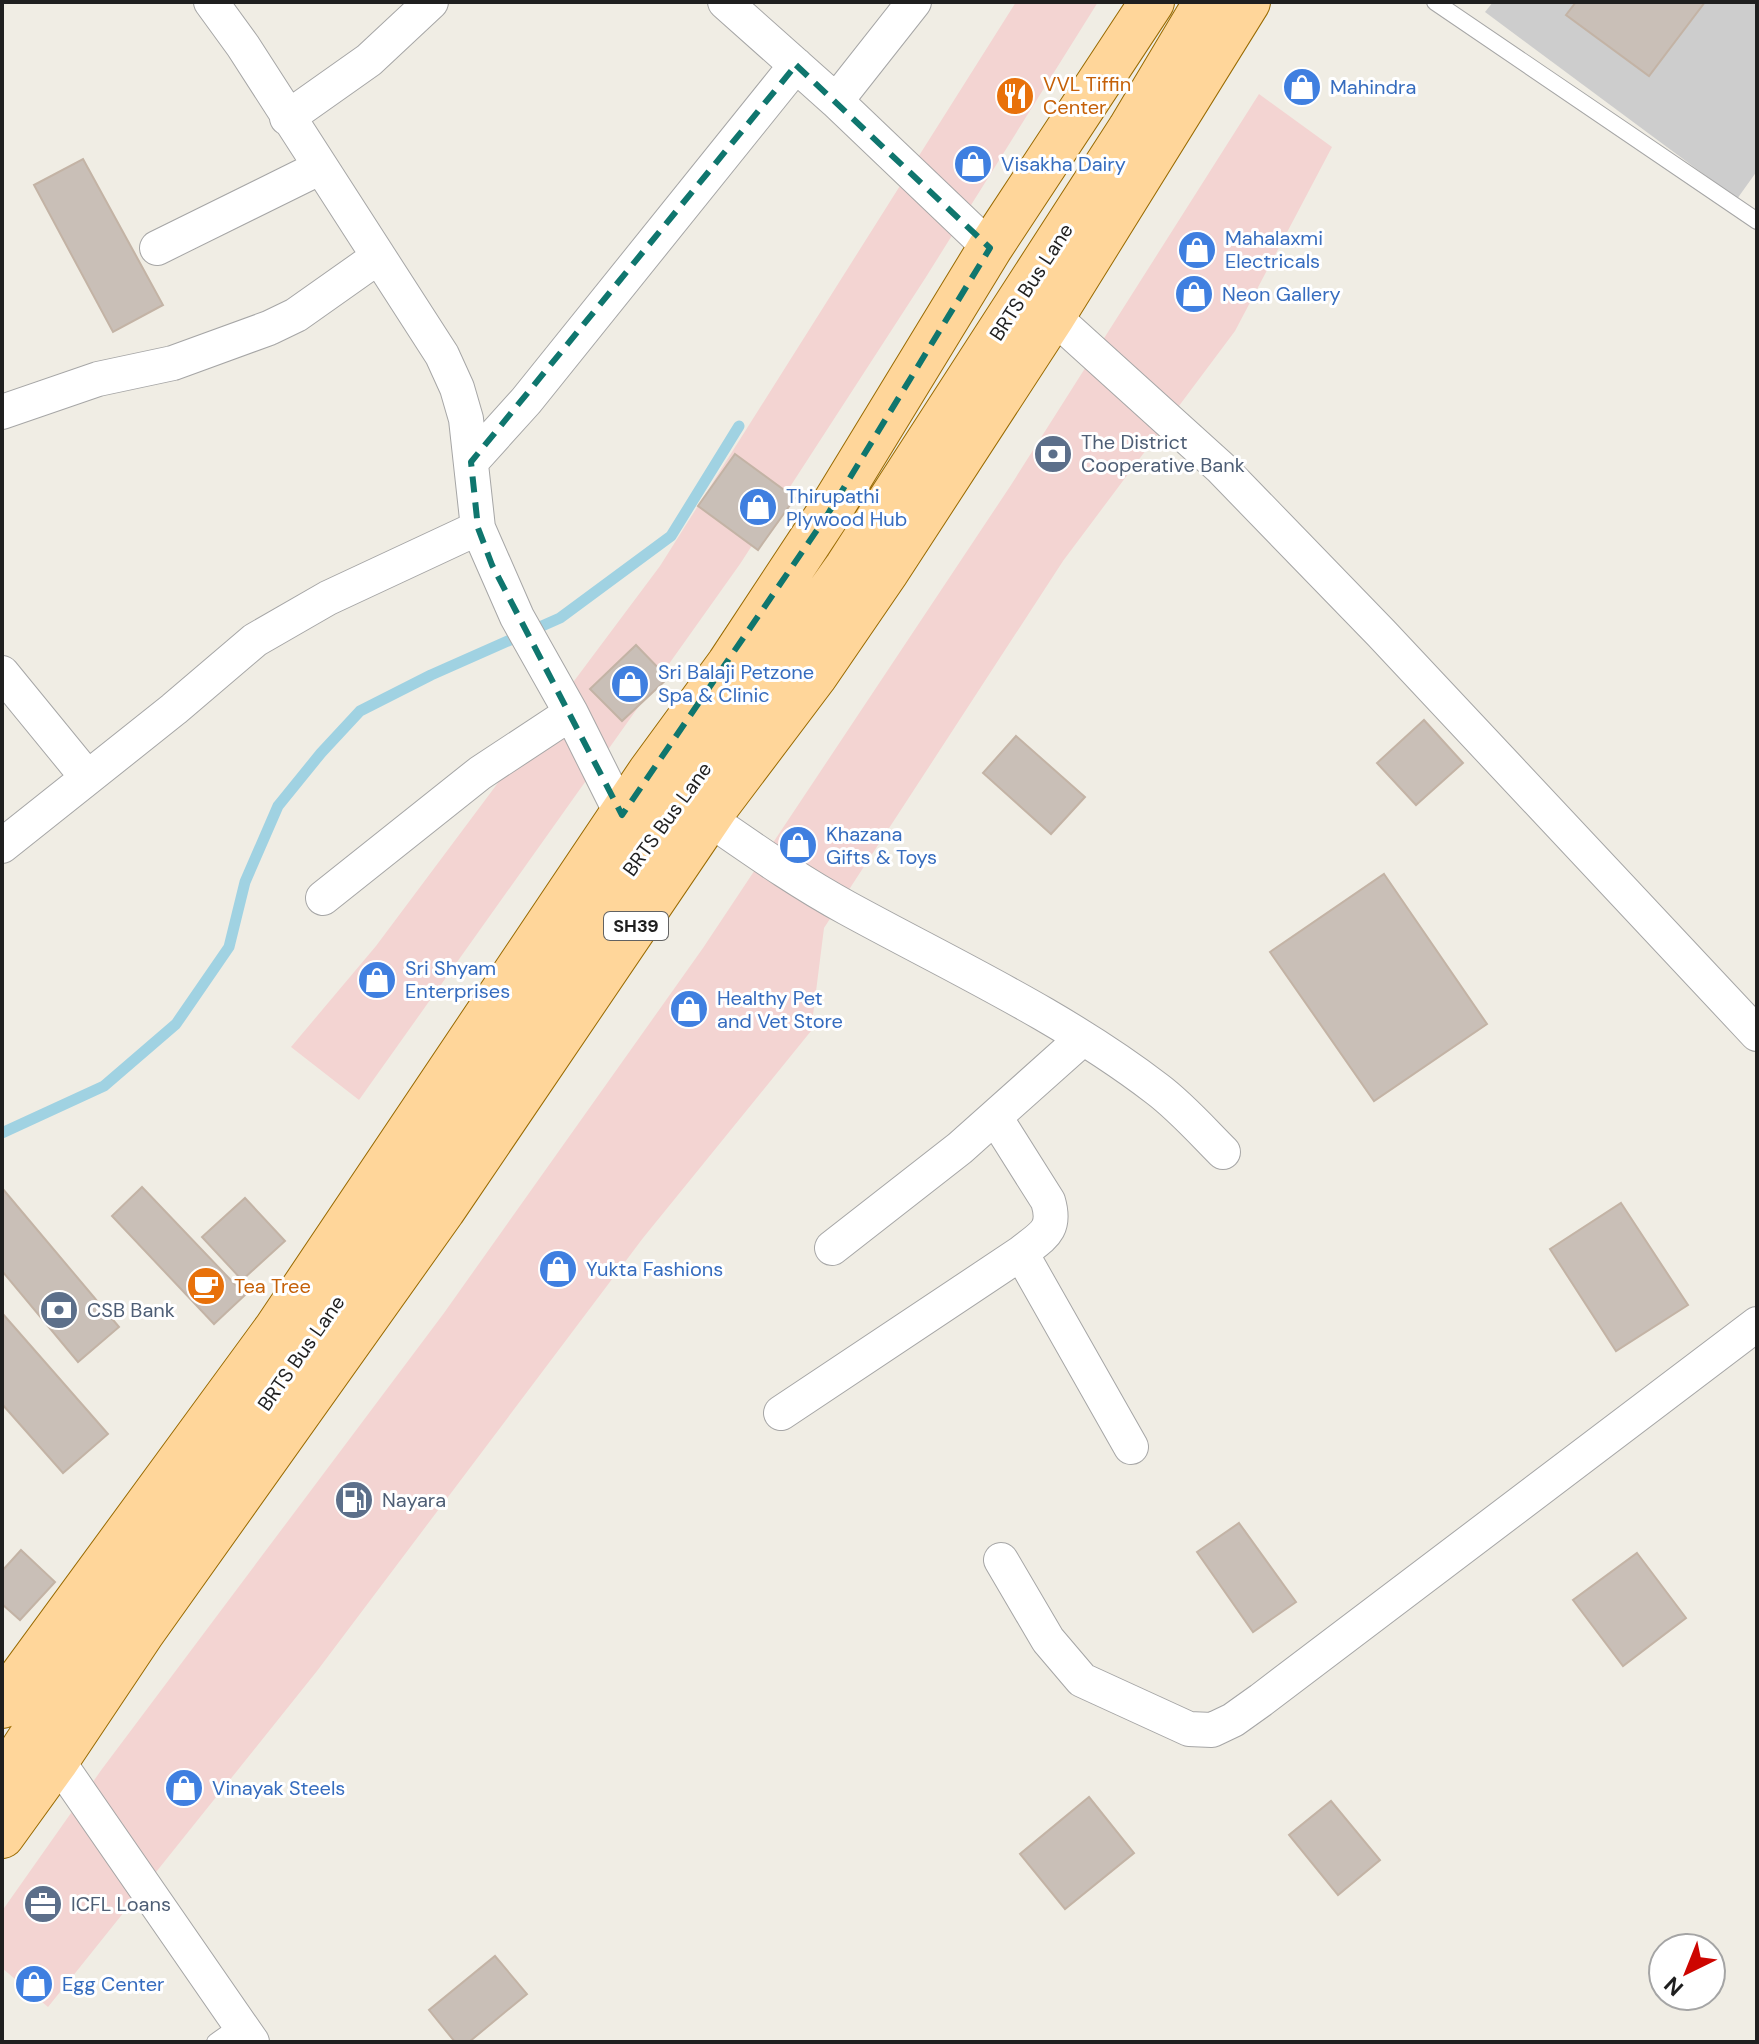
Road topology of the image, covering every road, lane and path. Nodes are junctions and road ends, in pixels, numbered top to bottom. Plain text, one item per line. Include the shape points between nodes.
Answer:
1 (211, 2) edge
2 (431, 2) edge
3 (725, 2) edge
4 (914, 2) edge
5 (1152, 2) edge
6 (1206, 2) edge
7 (1248, 2) edge
8 (1435, 2) edge
9 (796, 65) junction
10 (836, 101) junction
11 (287, 118) junction
12 (319, 168) junction
13 (1757, 221) edge
14 (157, 248) dead end
15 (990, 248) junction
16 (378, 257) junction
17 (1053, 316) junction
18 (2, 412) edge
19 (471, 462) junction
20 (478, 528) junction
21 (2, 673) edge
22 (571, 713) junction
23 (87, 777) junction
24 (622, 815) junction
25 (709, 819) junction
26 (2, 846) edge
27 (323, 898) dead end
28 (1757, 1034) edge
29 (1082, 1039) junction
30 (995, 1117) junction
31 (1223, 1152) dead end
32 (832, 1248) dead end
33 (1021, 1253) junction
34 (1757, 1324) edge
35 (781, 1413) dead end
36 (1131, 1447) dead end
37 (1001, 1560) dead end
38 (26, 1722) edge
39 (2, 1782) edge
40 (2, 1836) edge
41 (235, 2036) edge

1 - 11 street
2 - 11 street via 369,60
3 - 9 street
4 - 10 street
5 - 15 main road, SH39
6 - 38 main road, BRTS Bus Lane via 847,567 624,879 344,1292
7 - 17 main road, SH39
8 - 13 lane
9 - 10 street
9 - 19 street
10 - 15 street
11 - 12 street
12 - 14 street
12 - 16 street
15 - 24 main road, SH39 via 826,517
16 - 18 street via 296,315 243,338
16 - 19 street via 414,308 457,388
17 - 25 main road, SH39 via 878,584
17 - 28 street via 1231,479
19 - 20 street
20 - 22 street via 517,617
20 - 23 street via 328,598 255,640
21 - 23 street
22 - 24 street
22 - 27 street via 480,773
23 - 26 street
24 - 38 main road, SH39 via 276,1329
25 - 29 street via 845,907
25 - 38 main road, SH39 via 443,1210 142,1633
29 - 30 street
29 - 31 street via 1159,1090
30 - 32 street
30 - 33 street via 1053,1217 1042,1237
33 - 35 street
33 - 36 street
34 - 37 street via 1261,1700 1212,1730 1189,1729 1082,1680 1048,1640
38 - 39 main road, BRTS Bus Lane
38 - 40 main road, SH39
38 - 41 street

